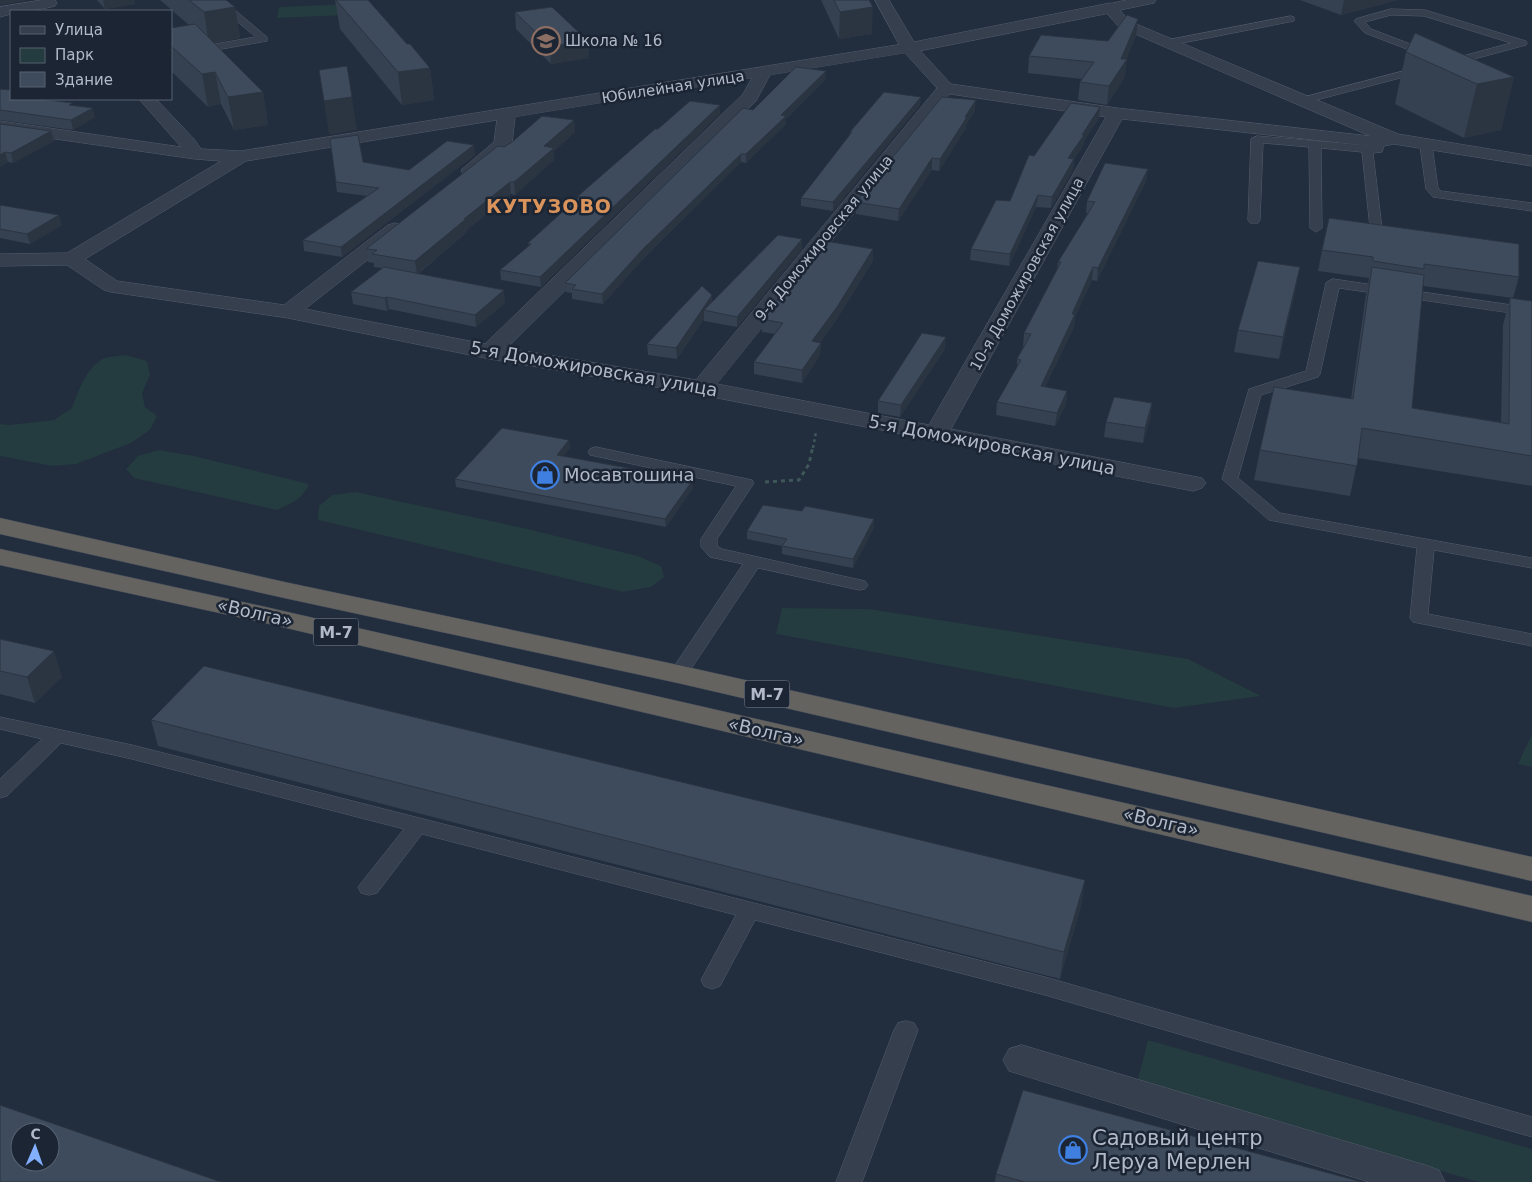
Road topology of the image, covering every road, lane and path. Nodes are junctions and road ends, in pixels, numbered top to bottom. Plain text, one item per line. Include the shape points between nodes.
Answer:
1 (217, 0) edge
2 (882, 0) edge
3 (1094, 0) edge
4 (1149, 0) edge
5 (51, 5) edge
6 (1110, 8) junction
7 (15, 10) edge
8 (1291, 19) dead end
9 (1527, 42) edge
10 (1167, 43) junction
11 (909, 48) junction
12 (172, 55) edge
13 (1440, 65) junction
14 (763, 72) junction
15 (946, 88) junction
16 (149, 100) edge
17 (1301, 101) junction
18 (507, 113) junction
19 (1117, 113) junction
20 (0, 126) edge
21 (1380, 143) junction
22 (1315, 144) junction
23 (1426, 146) junction
24 (195, 154) junction
25 (241, 156) junction
26 (1532, 161) edge
27 (457, 180) edge
28 (1532, 207) edge
29 (411, 216) edge
30 (1254, 220) dead end
31 (1316, 228) dead end
32 (1377, 237) edge
33 (71, 259) junction
34 (0, 260) edge
35 (288, 312) junction
36 (1532, 312) edge
37 (490, 352) junction
38 (702, 388) junction
39 (822, 411) junction
40 (936, 434) junction
41 (596, 452) dead end
42 (746, 483) junction
43 (1193, 483) dead end
44 (0, 526) edge
45 (1426, 544) junction
46 (1, 558) edge
47 (753, 562) junction
48 (1532, 563) edge
49 (859, 585) dead end
50 (1532, 640) edge
51 (678, 674) junction
52 (0, 723) edge
53 (56, 736) junction
54 (0, 791) edge
55 (418, 825) junction
56 (1532, 869) edge
57 (369, 887) dead end
58 (1529, 909) edge
59 (749, 910) junction
60 (712, 980) dead end
61 (906, 1030) dead end
62 (1022, 1060) dead end
63 (1532, 1127) edge
64 (849, 1182) edge
65 (1425, 1182) edge

1 - 12 lane via 263,39
2 - 11 street
3 - 6 street
4 - 6 street, Юбилейная улица
5 - 7 street
6 - 10 street via 1124,24
6 - 11 street, Юбилейная улица
8 - 10 lane
9 - 13 lane
9 - 13 lane via 1425,14 1391,12 1359,21 1368,31
10 - 17 street
11 - 14 street, Юбилейная улица
11 - 15 street
13 - 17 lane
14 - 18 street, Юбилейная улица
14 - 37 street via 750,97
15 - 19 street
15 - 38 street, 9-я Доможировская улица
16 - 24 street
17 - 21 street
18 - 25 street, Юбилейная улица
18 - 27 street via 503,144
19 - 21 street
19 - 40 street, 10-я Доможировская улица
20 - 24 street, Юбилейная улица
21 - 22 lane
21 - 23 street
21 - 32 lane
22 - 30 lane via 1257,139
22 - 31 lane
23 - 26 street
23 - 28 lane via 1432,189 1437,194
24 - 25 street, Юбилейная улица
25 - 33 street
29 - 35 street
33 - 34 street
33 - 35 street, 5-я Доможировская улица via 111,286
35 - 37 street, 5-я Доможировская улица
36 - 45 lane via 1333,283 1313,374 1254,392 1230,479 1275,517
37 - 38 street, 5-я Доможировская улица
38 - 39 street, 5-я Доможировская улица
39 - 40 street, 5-я Доможировская улица
39 - 42 path via 808,464 799,480
40 - 43 street, 5-я Доможировская улица
41 - 42 lane
42 - 47 lane via 709,539 709,547 716,553
44 - 51 highway, «Волга» / М-7 via 289,592
45 - 48 lane
45 - 50 lane via 1419,618
46 - 58 highway, «Волга» / М-7 via 262,614
47 - 49 lane
47 - 51 lane
51 - 56 highway, «Волга» / М-7
52 - 53 lane
53 - 54 lane
53 - 55 lane via 132,752
55 - 57 lane
55 - 59 lane
59 - 60 lane
59 - 63 lane via 1045,986
61 - 64 lane
62 - 65 street

